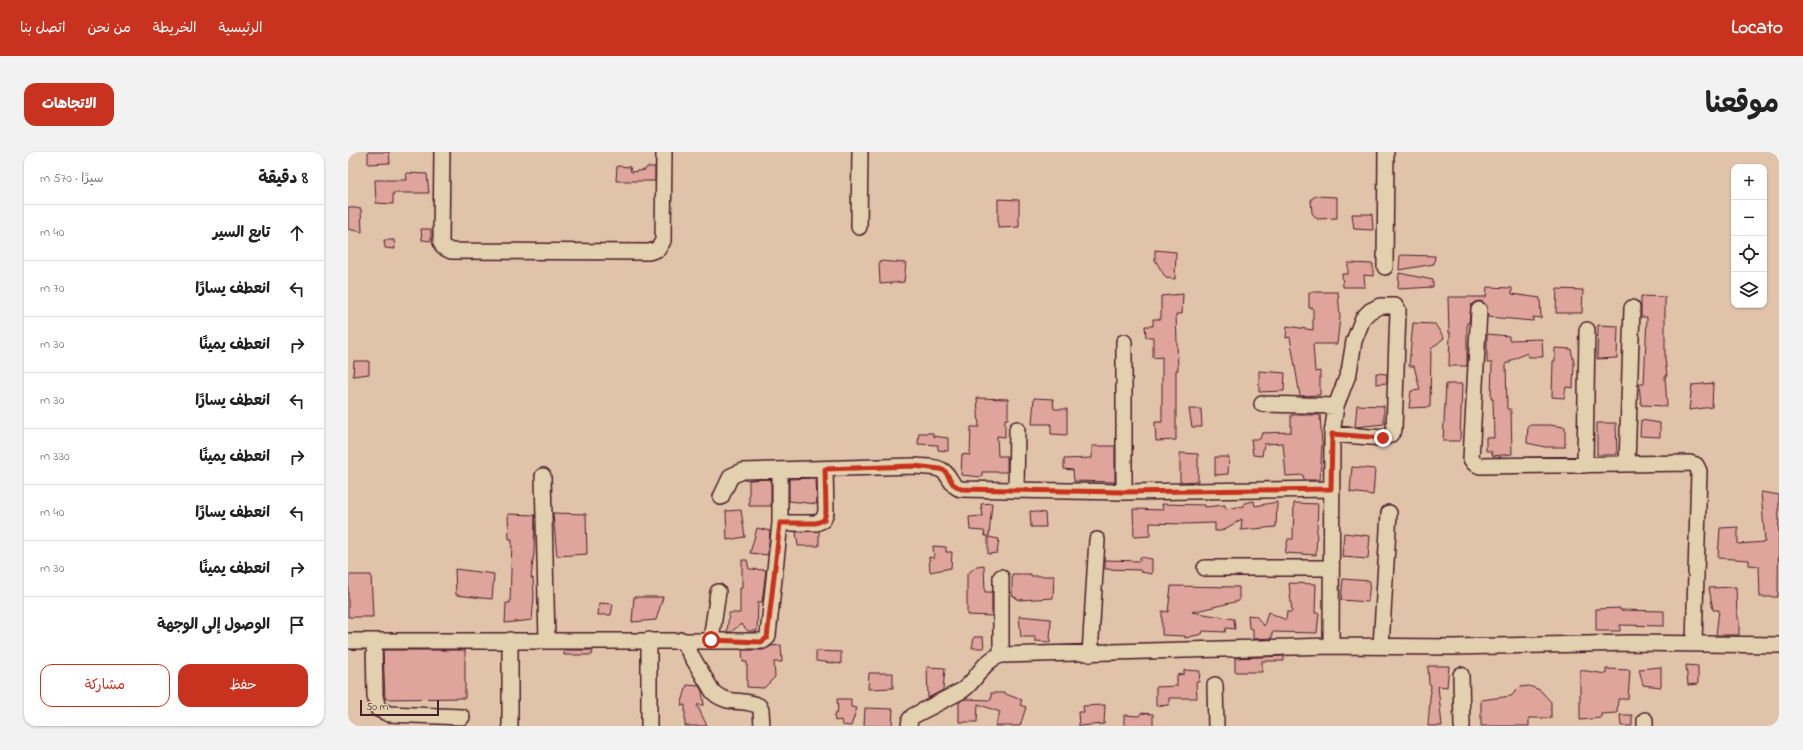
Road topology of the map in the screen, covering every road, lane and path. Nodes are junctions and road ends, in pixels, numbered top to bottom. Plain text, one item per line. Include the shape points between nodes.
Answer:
1 (442, 152) edge
2 (664, 152) edge
3 (860, 152) edge
4 (1386, 152) edge
5 (859, 227) dead end
6 (1385, 267) dead end
7 (1632, 308) dead end
8 (1479, 310) dead end
9 (1587, 330) dead end
10 (1124, 342) dead end
11 (1262, 404) dead end
12 (1336, 406) junction
13 (1017, 429) dead end
14 (1332, 434) junction
15 (1627, 464) junction
16 (1585, 465) junction
17 (825, 469) junction
18 (780, 470) junction
19 (543, 476) dead end
20 (1331, 489) junction
21 (1016, 490) junction
22 (1124, 492) junction
23 (721, 497) dead end
24 (1389, 513) dead end
25 (780, 523) junction
26 (1097, 540) dead end
27 (1205, 568) dead end
28 (1331, 568) junction
29 (1001, 577) dead end
30 (718, 592) dead end
31 (510, 640) junction
32 (547, 640) junction
33 (649, 640) junction
34 (682, 640) junction
35 (711, 640) junction
36 (348, 641) edge
37 (374, 641) junction
38 (1694, 644) junction
39 (1779, 645) edge
40 (1331, 646) junction
41 (1381, 646) junction
42 (1090, 654) junction
43 (1001, 655) junction
44 (1460, 675) dead end
45 (1215, 685) dead end
46 (462, 717) dead end
47 (510, 726) edge
48 (649, 726) edge
49 (762, 726) edge
50 (909, 726) edge
51 (1216, 726) edge
52 (1462, 726) edge

1 - 2 street via 441,242 446,249 641,252 655,251 663,241
3 - 5 street
4 - 6 street
7 - 15 street
8 - 16 street via 1471,459 1480,466
9 - 16 street
10 - 22 street
11 - 12 street
12 - 14 street
12 - 14 street via 1349,372 1354,341 1363,318 1370,310 1380,306 1397,307 1394,430 1390,436 1383,438
13 - 21 street
14 - 20 street
15 - 16 street
15 - 38 street via 1690,463 1696,465 1699,471
17 - 18 street
17 - 21 street via 914,466 945,471 953,484 961,489
17 - 25 street via 824,520 816,523
18 - 23 street via 737,472 731,476
18 - 25 street
19 - 32 street
20 - 22 street
20 - 28 street
21 - 22 street
24 - 41 street
25 - 35 street via 767,638 761,642
26 - 42 street
27 - 28 street
28 - 40 street
29 - 43 street
30 - 35 street
31 - 32 street
31 - 37 street
31 - 47 street
32 - 33 street
33 - 34 street
33 - 48 street
34 - 35 street
34 - 49 street via 713,692 725,700 759,706
36 - 37 street
37 - 46 street via 375,696 378,709 389,714
38 - 39 street
38 - 41 street
40 - 41 street
40 - 42 street
42 - 43 street
43 - 50 street via 992,658 963,690 913,716
44 - 52 street
45 - 51 street

